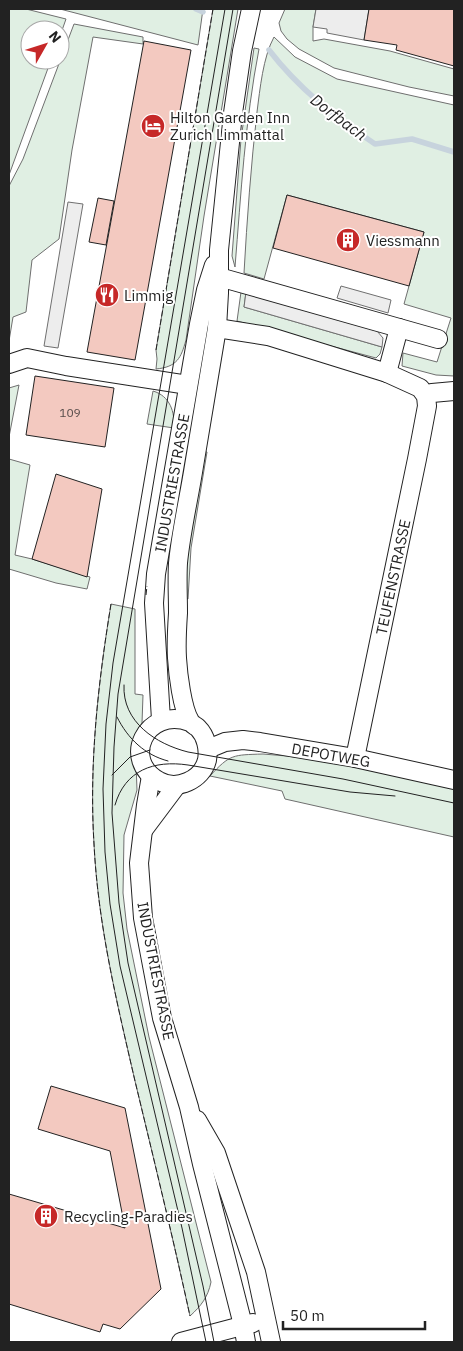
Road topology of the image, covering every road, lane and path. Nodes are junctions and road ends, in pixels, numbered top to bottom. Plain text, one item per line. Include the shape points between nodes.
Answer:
1 (250, 12) edge
2 (219, 250) junction
3 (219, 277) junction
4 (217, 328) junction
5 (399, 328) junction
6 (438, 339) dead end
7 (9, 364) edge
8 (387, 373) junction
9 (188, 385) junction
10 (454, 391) edge
11 (425, 394) junction
12 (161, 720) junction
13 (190, 722) junction
14 (208, 749) junction
15 (355, 758) junction
16 (151, 776) junction
17 (454, 780) edge
18 (177, 785) junction
19 (143, 832) junction
20 (189, 1107) junction
21 (266, 1320) junction
22 (244, 1334) edge
23 (182, 1342) edge
24 (270, 1342) edge

1 - 2 street, INDUSTRIESTRASSE via 233,113
2 - 3 street, INDUSTRIESTRASSE
2 - 9 street, INDUSTRIESTRASSE via 206,290
3 - 4 street, INDUSTRIESTRASSE
3 - 5 street
4 - 8 street via 268,336
4 - 13 street, INDUSTRIESTRASSE via 178,563 177,658
5 - 6 street
5 - 8 street
7 - 9 street via 27,358
8 - 11 street
9 - 12 street, INDUSTRIESTRASSE via 156,574 154,604
10 - 11 street
11 - 15 street, TEUFENSTRASSE via 427,406 417,459
12 - 13 street via 180,718
12 - 16 street via 146,733 140,747 142,761
13 - 14 street, INDUSTRIESTRASSE via 205,738
14 - 15 street, DEPOTWEG via 224,742 243,740
14 - 18 street, INDUSTRIESTRASSE via 204,768 191,781
15 - 17 street, DEPOTWEG
16 - 18 street via 160,782
16 - 19 street, INDUSTRIESTRASSE
18 - 19 street, INDUSTRIESTRASSE
19 - 20 street, INDUSTRIESTRASSE via 139,862 143,918 162,1018
20 - 21 street, INDUSTRIESTRASSE via 216,1152 256,1272
20 - 22 street, INDUSTRIESTRASSE
21 - 22 street
21 - 24 street, INDUSTRIESTRASSE
22 - 23 street

